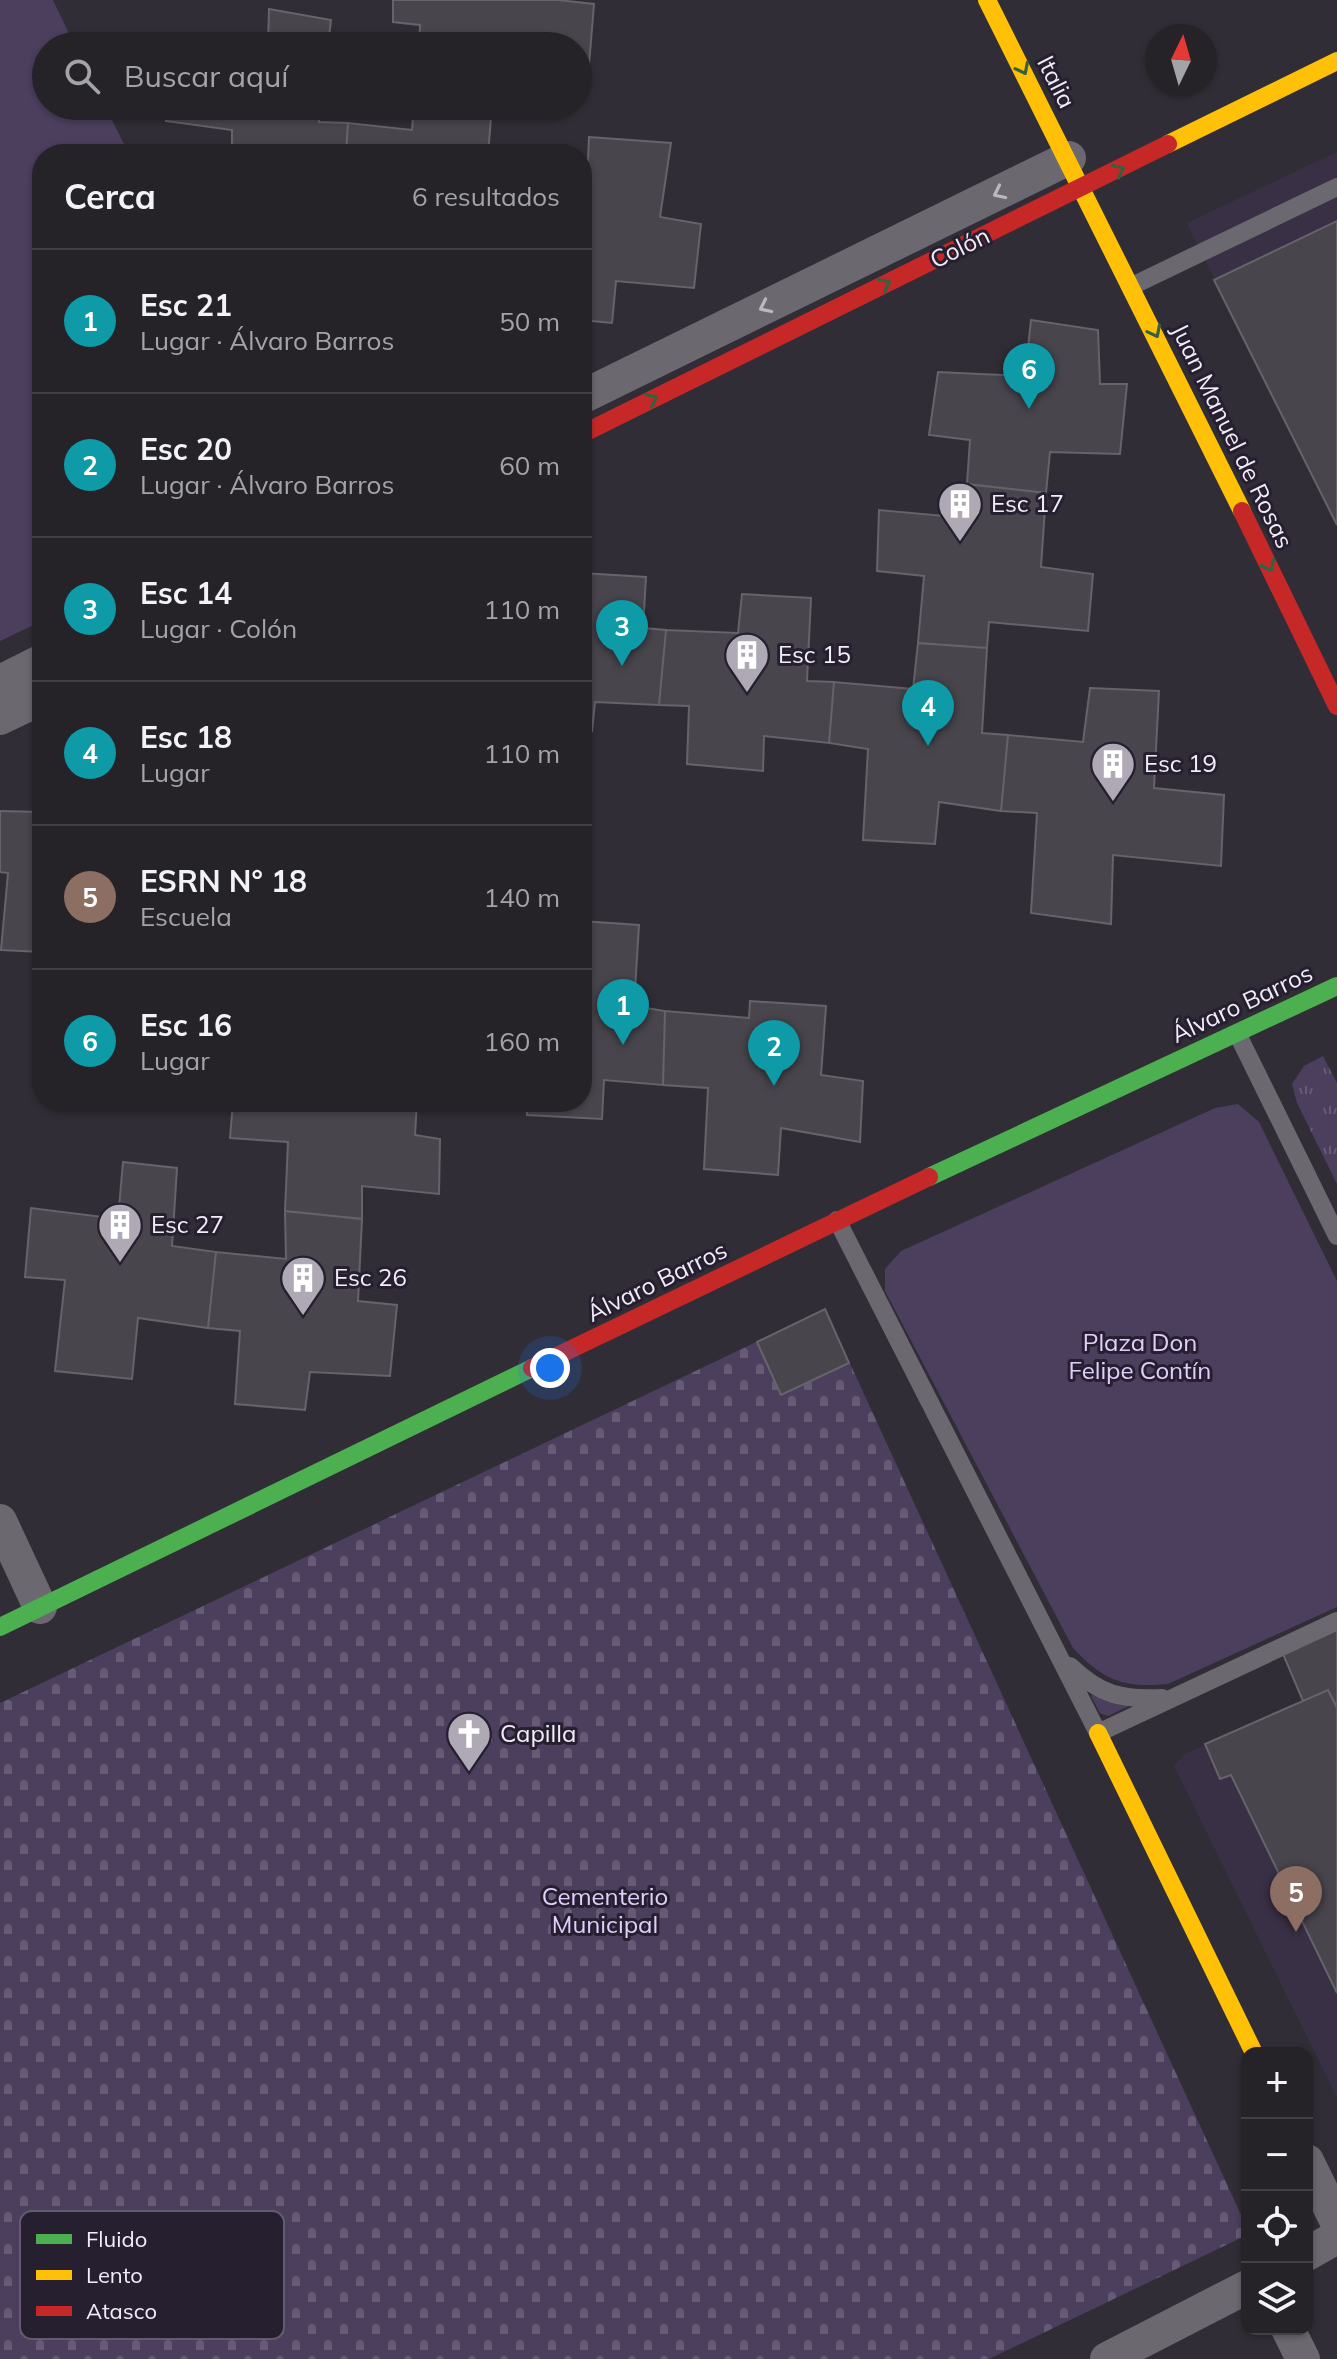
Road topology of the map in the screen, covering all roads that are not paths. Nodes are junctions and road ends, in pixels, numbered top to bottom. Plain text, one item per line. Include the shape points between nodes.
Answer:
1 (987, 0) edge
2 (1337, 61) edge
3 (1076, 173) junction
4 (1337, 187) edge
5 (1132, 286) junction
6 (592, 392) edge
7 (592, 424) edge
8 (32, 666) edge
9 (0, 682) edge
10 (32, 703) edge
11 (1337, 706) edge
12 (0, 718) edge
13 (1337, 986) edge
14 (1237, 1033) junction
15 (837, 1220) junction
16 (1337, 1236) edge
17 (0, 1521) edge
18 (40, 1607) junction
19 (1337, 1621) edge
20 (0, 1627) edge
21 (1059, 1656) junction
22 (1172, 1698) junction
23 (1098, 1733) junction
24 (1251, 2047) edge
25 (1313, 2173) edge
26 (1337, 2222) edge
27 (1337, 2237) edge
28 (1313, 2251) edge
29 (1241, 2290) edge
30 (1291, 2335) edge
31 (1107, 2359) edge
32 (1303, 2359) edge

1 -> 3 street, Italia
3 -> 2 street, Colón
3 - 5 street, Juan Manuel de Rosas
3 -> 6 street, Colón
7 -> 3 street, Colón
4 - 5 lane
5 -> 11 street, Juan Manuel de Rosas
8 - 9 street
10 - 12 street
13 - 14 street, Álvaro Barros
14 - 15 street, Álvaro Barros
14 - 16 lane
15 - 18 street, Álvaro Barros
15 - 21 lane
17 - 18 street
18 - 20 street, Álvaro Barros
19 - 22 lane
21 - 22 lane via 1088,1684 1112,1695
21 - 23 lane
22 - 23 lane
23 - 24 street
25 - 26 street
27 - 28 street
29 - 31 street
30 - 32 street

